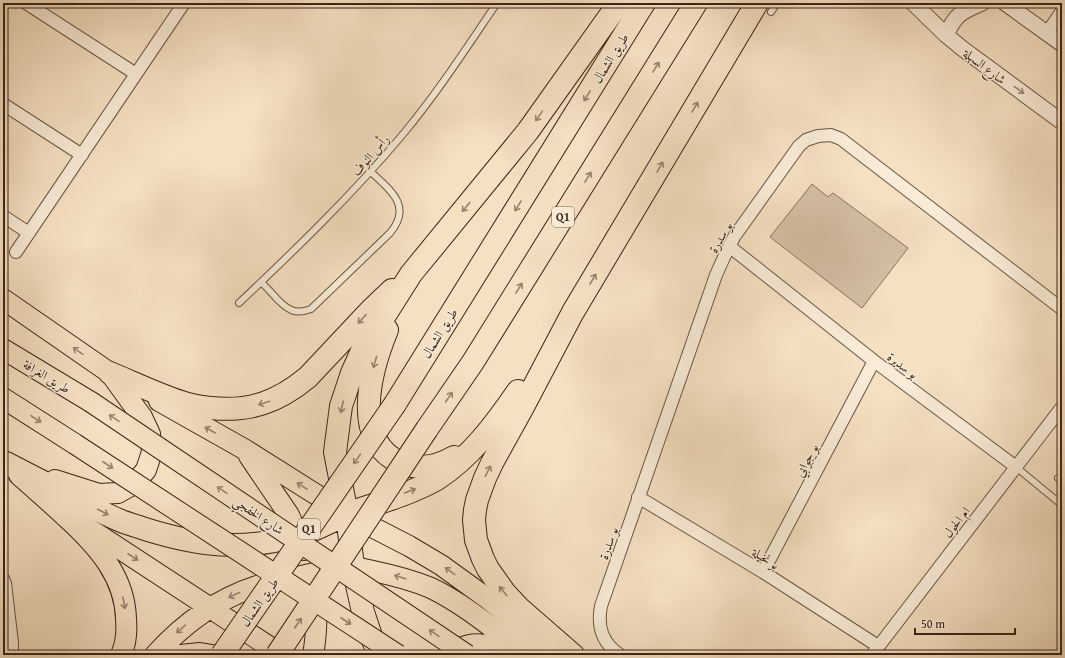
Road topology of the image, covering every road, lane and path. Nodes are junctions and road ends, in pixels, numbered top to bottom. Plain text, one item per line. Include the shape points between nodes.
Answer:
1 (26, 3) edge
2 (184, 3) edge
3 (497, 3) edge
4 (619, 3) edge
5 (644, 3) edge
6 (696, 3) edge
7 (777, 3) edge
8 (913, 3) edge
9 (982, 3) edge
10 (1005, 3) edge
11 (764, 7) edge
12 (1062, 11) edge
13 (1047, 33) junction
14 (946, 35) junction
15 (1062, 44) edge
16 (136, 74) junction
17 (3, 104) edge
18 (1062, 122) edge
19 (82, 155) junction
20 (371, 172) junction
21 (3, 216) edge
22 (29, 233) junction
23 (729, 246) junction
24 (16, 252) dead end
25 (411, 274) junction
26 (261, 282) junction
27 (3, 300) edge
28 (239, 303) dead end
29 (1062, 309) edge
30 (573, 312) junction
31 (3, 349) edge
32 (874, 361) junction
33 (110, 373) junction
34 (3, 398) edge
35 (91, 402) joint
36 (1062, 407) edge
37 (482, 439) junction
38 (244, 449) junction
39 (4, 462) edge
40 (1016, 467) junction
41 (638, 497) junction
42 (54, 505) junction
43 (1062, 505) edge
44 (347, 514) junction
45 (298, 535) junction
46 (353, 567) junction
47 (312, 572) junction
48 (763, 572) junction
49 (3, 578) edge
50 (211, 607) junction
51 (875, 651) edge
52 (12, 655) edge
53 (121, 655) edge
54 (155, 655) edge
55 (181, 655) edge
56 (212, 655) edge
57 (222, 655) edge
58 (277, 655) edge
59 (282, 655) edge
60 (313, 655) edge
61 (380, 655) edge
62 (398, 655) edge
63 (451, 655) edge
64 (467, 655) edge
65 (509, 655) edge
66 (528, 655) edge
67 (558, 655) edge
68 (573, 655) edge
69 (620, 655) edge

1 - 16 street
2 - 16 street
3 - 20 lane, رأس النوف via 436,91
4 -> 25 highway via 528,131
5 -> 57 highway, طريق الشمال / Q1, bridge via 395,404
58 -> 6 highway, Q1, bridge via 473,362
7 - 11 lane
8 - 14 street, شارع السهلة
9 - 14 street via 968,8 957,17
10 - 13 street
30 -> 11 highway
12 - 13 street
13 - 15 street
14 -> 18 street, شارع السهلة
16 - 19 street
17 - 19 street
19 - 22 street
20 - 26 lane, رأس النوف
20 - 26 lane via 391,191 399,203 399,219 390,233 311,309 304,312 285,307
21 - 22 street
22 - 24 street
23 - 29 street, بو سدرة via 799,146 806,140 818,136 831,136 841,139
23 - 32 street, بو سديرة
23 - 41 street, بو سدرة via 716,275
25 -> 33 highway via 370,311 308,378 268,402 233,410 203,407 182,403
25 -> 37 highway via 374,367 369,411 372,431 389,456 417,467 437,465
25 -> 44 highway via 361,353 341,406 335,452
26 - 28 lane, رأس النوف
33 -> 27 highway
30 - 37 highway via 499,419
68 -> 30 highway via 519,608 497,583 483,559 476,540 474,520 477,500 485,478
31 - 35 highway, طريق الغرافة
32 - 40 street, بو سديرة
32 - 48 street, بو جوابي
38 -> 33 highway
33 - 39 highway via 142,417 150,434 152,452 146,470 134,484 118,493 99,494
34 -> 62 highway, bridge
64 -> 35 highway, شارع الخفجي, bridge
36 - 40 street, ام الحول
44 -> 37 highway via 436,479 454,466
44 -> 38 highway
38 - 45 highway via 289,515
39 - 42 highway
39 -> 45 highway via 119,520 168,536 192,541 245,545
40 - 43 lane, بو سديرة
40 - 51 street, ام الحول
41 - 48 street, بو نخيلة
41 - 69 street, بو سدرة via 599,615 604,638
42 -> 50 highway
42 -> 53 highway via 86,535 119,583 125,604 126,627
44 - 45 highway
44 - 46 highway
67 -> 44 highway via 441,565
45 - 47 highway
46 - 47 highway
46 - 61 highway via 363,612
66 -> 46 highway via 461,605 430,588 398,576
47 -> 50 highway via 256,587
47 - 60 highway via 317,607
48 - 51 street, بو نخيلة
49 - 52 street
50 -> 54 highway via 186,624
50 - 59 highway
55 - 56 highway
63 - 65 highway via 462,647 480,644

